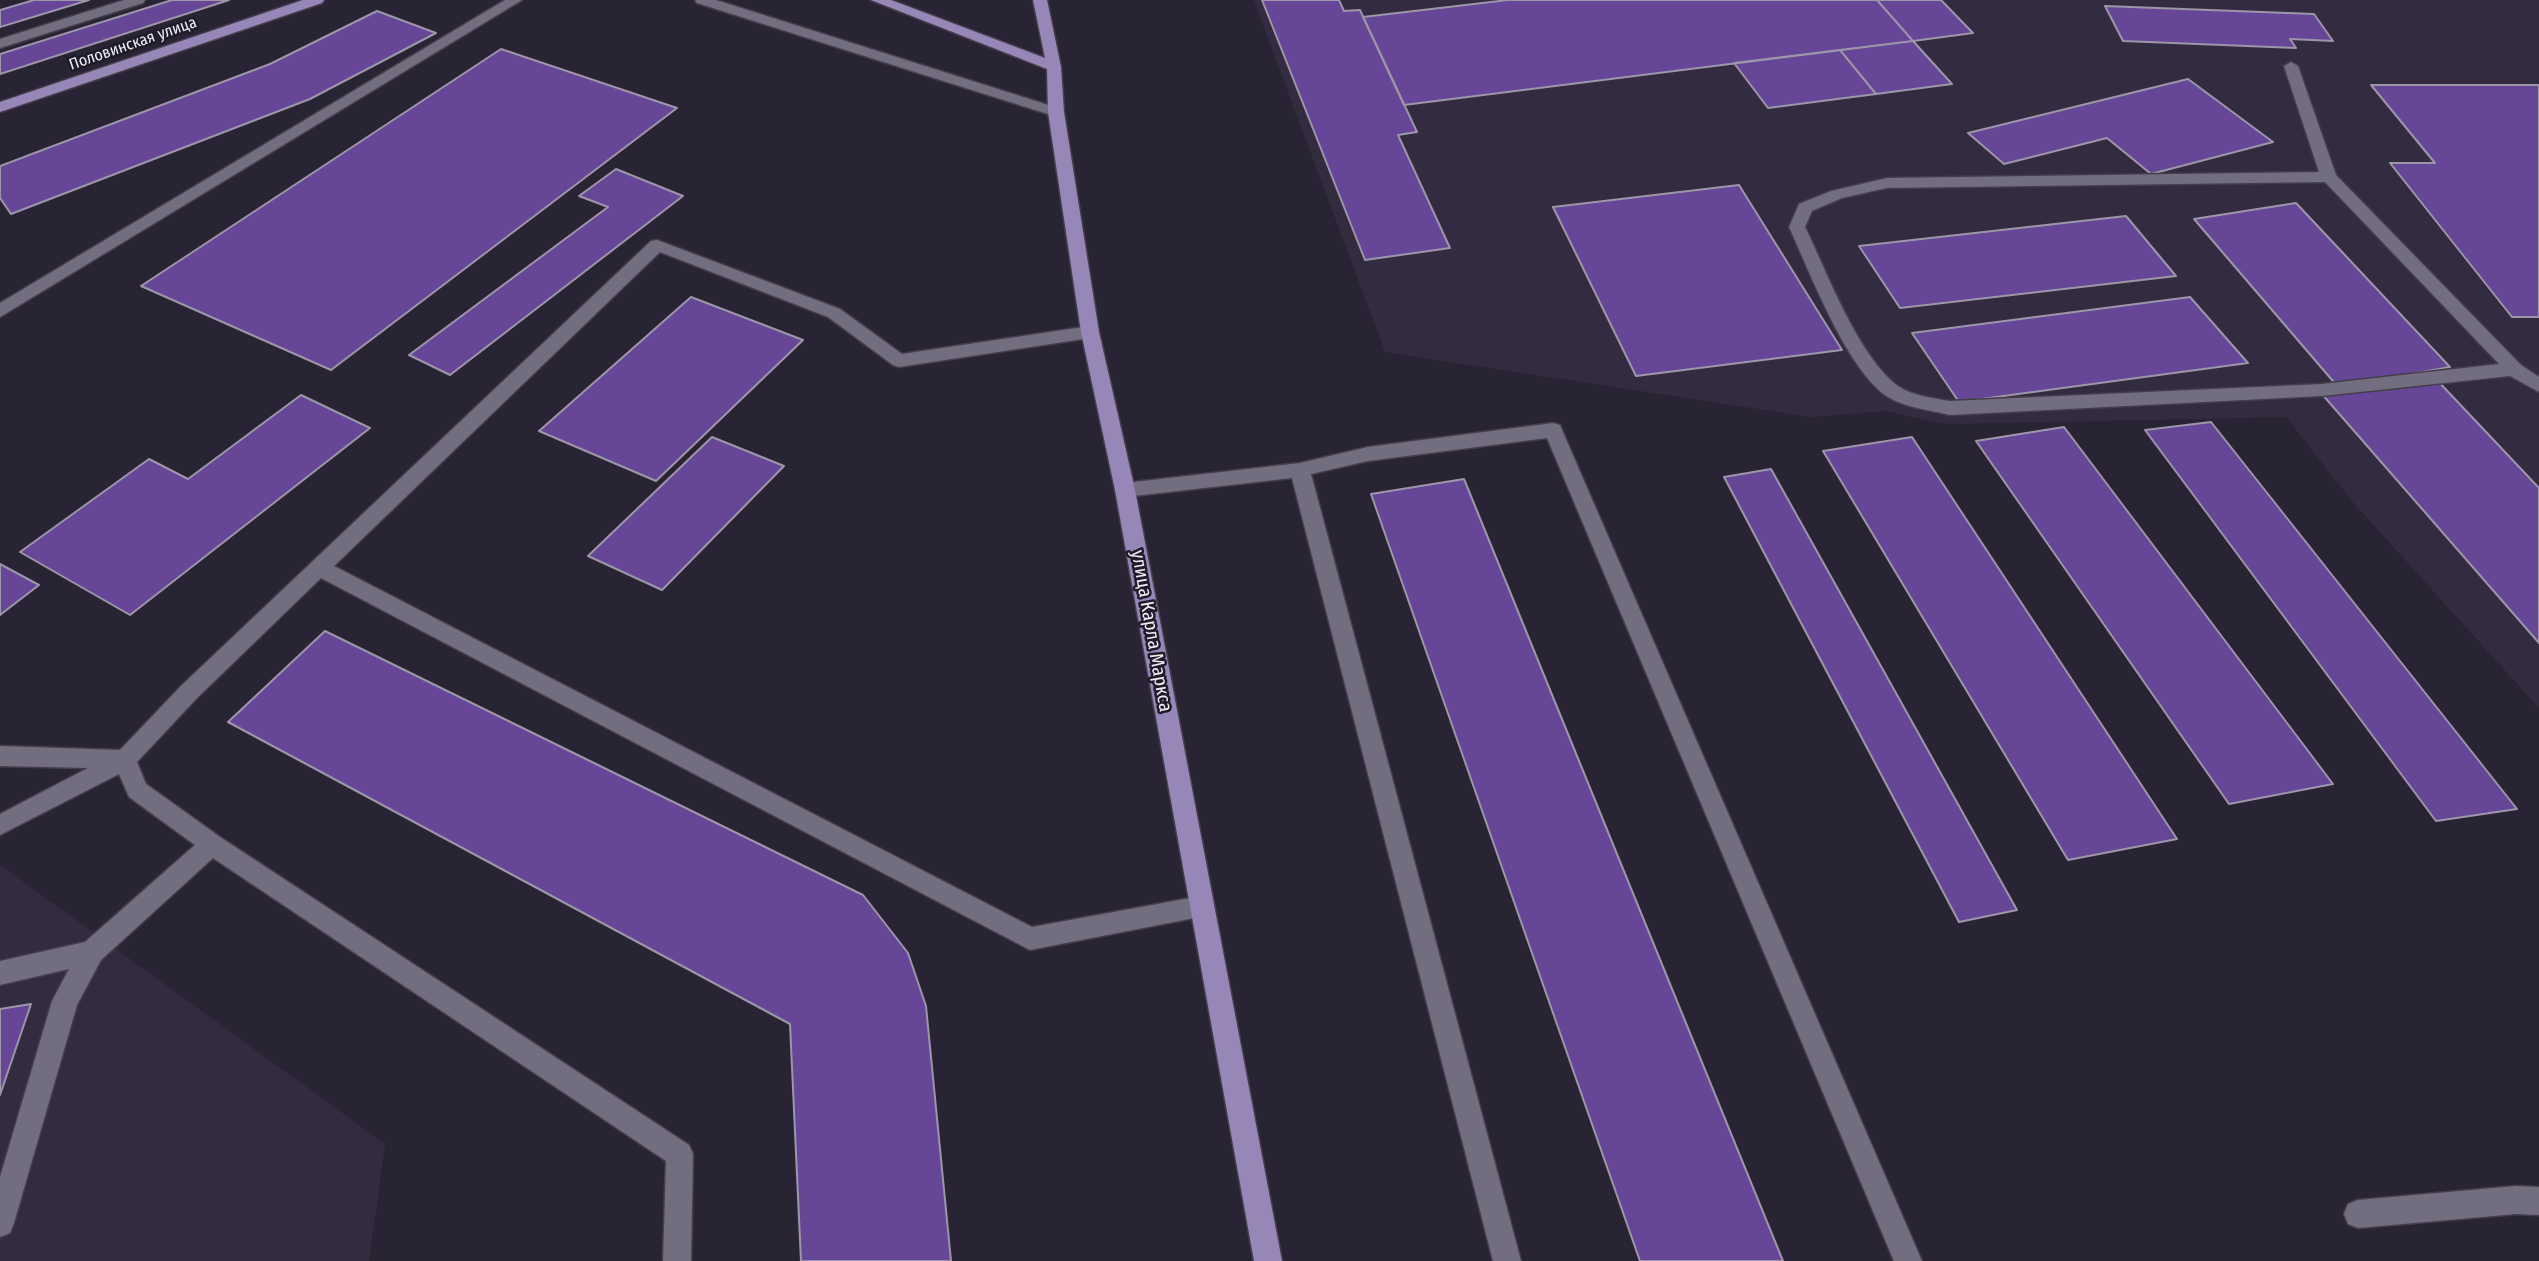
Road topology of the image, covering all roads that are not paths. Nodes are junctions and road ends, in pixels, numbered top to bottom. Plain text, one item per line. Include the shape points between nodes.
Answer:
1 (138, 0) edge
2 (317, 0) edge
3 (515, 0) edge
4 (702, 0) edge
5 (878, 0) edge
6 (1040, 0) edge
7 (0, 44) edge
8 (2291, 66) dead end
9 (1054, 67) junction
10 (0, 107) edge
11 (1056, 112) junction
12 (2329, 177) junction
13 (0, 312) edge
14 (1090, 332) junction
15 (2514, 369) junction
16 (2539, 386) edge
17 (2539, 394) edge
18 (1300, 470) junction
19 (1125, 490) junction
20 (319, 568) junction
21 (0, 756) edge
22 (125, 760) junction
23 (0, 825) edge
24 (212, 844) junction
25 (1201, 907) junction
26 (92, 952) junction
27 (0, 973) edge
28 (2539, 1201) edge
29 (2358, 1214) dead end
30 (0, 1223) edge
31 (677, 1261) edge
32 (1268, 1261) edge
33 (1507, 1261) edge
34 (1909, 1261) edge

1 - 7 lane
2 - 10 main road, Половинская улица
3 - 13 lane
4 - 11 lane
5 - 9 main road
6 - 9 main road, улица Карла Маркса
8 - 12 lane
9 - 11 main road, улица Карла Маркса
11 - 14 main road, улица Карла Маркса
12 - 15 lane
12 - 15 lane via 1887,183 1836,194 1805,208 1797,227 1862,358 1891,390 1915,401 1950,408 2322,390
14 - 19 main road, улица Карла Маркса
14 - 20 lane via 900,361 834,313 657,246
15 - 16 lane
15 - 17 lane
18 - 19 lane
18 - 33 lane
18 - 34 lane via 1368,454 1553,430
19 - 25 main road, улица Карла Маркса
20 - 22 lane
20 - 25 lane via 1030,939
21 - 22 lane
22 - 23 lane
22 - 24 lane via 136,790
24 - 26 lane
24 - 31 lane via 680,1154
25 - 32 main road, улица Карла Маркса
26 - 27 lane
26 - 30 lane via 65,1001
28 - 29 lane

